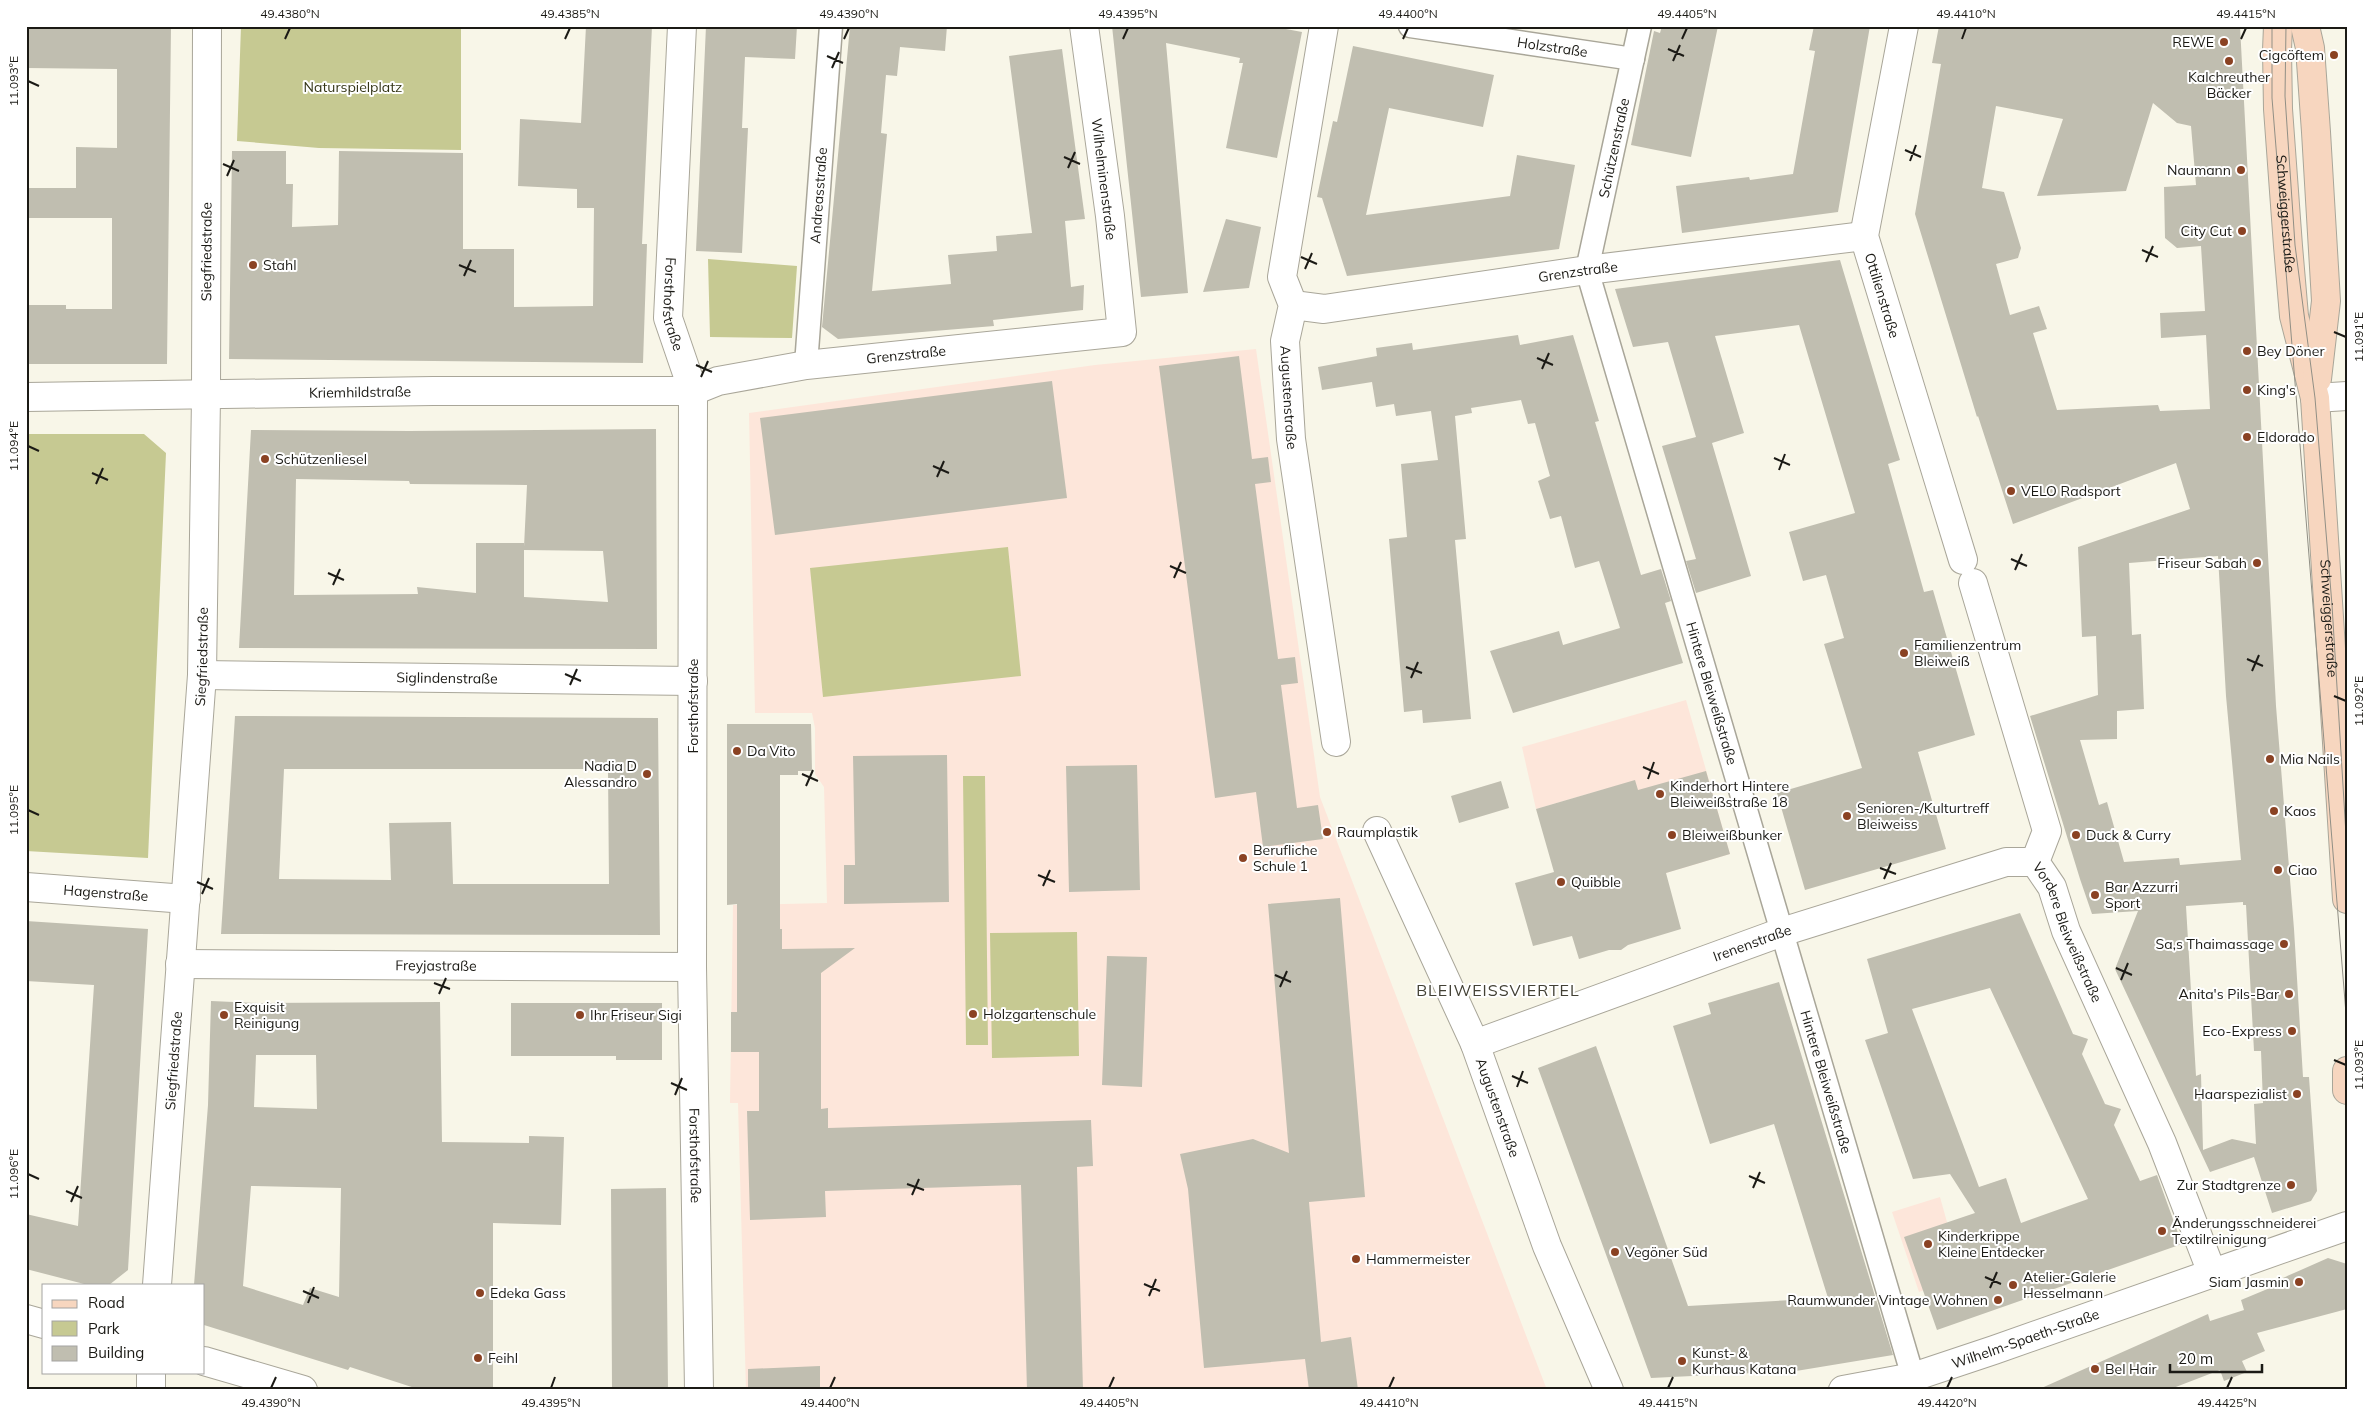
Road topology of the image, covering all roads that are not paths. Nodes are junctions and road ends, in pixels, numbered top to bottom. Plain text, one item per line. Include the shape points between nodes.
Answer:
1 (207, 26) edge
2 (682, 26) edge
3 (831, 26) edge
4 (1084, 26) edge
5 (1324, 26) edge
6 (1410, 26) edge
7 (1640, 26) edge
8 (1904, 26) edge
9 (2278, 26) edge
10 (2305, 26) edge
11 (1634, 59) junction
12 (1864, 236) junction
13 (1587, 270) junction
14 (1293, 305) junction
15 (1122, 332) joint
16 (806, 365) junction
17 (693, 391) junction
18 (206, 396) junction
19 (2347, 396) edge
20 (26, 397) edge
21 (2315, 398) junction
22 (1968, 572) joint
23 (202, 675) junction
24 (693, 681) junction
25 (1336, 742) dead end
26 (1377, 831) dead end
27 (2035, 862) junction
28 (26, 887) edge
29 (186, 899) junction
30 (2347, 899) edge
31 (1782, 932) junction
32 (180, 964) junction
33 (692, 967) junction
34 (1475, 1044) junction
35 (2347, 1071) edge
36 (2347, 1090) edge
37 (2347, 1226) edge
38 (2212, 1273) junction
39 (157, 1284) edge
40 (26, 1319) edge
41 (42, 1323) edge
42 (205, 1360) edge
43 (151, 1374) edge
44 (1913, 1377) junction
45 (151, 1390) edge
46 (303, 1390) edge
47 (699, 1390) edge
48 (1609, 1390) edge
49 (1843, 1390) edge

1 - 18 street, Siegfriedstraße
2 - 17 street, Forsthofstraße via 668,318
3 - 16 street, Andreasstraße
4 - 15 street, Wilhelminenstraße
5 - 14 street via 1282,277
6 - 11 street, Holzstraße
7 - 11 street, Schützenstraße
8 - 12 street, Ottilienstraße
9 - 21 main road, Schweiggerstraße via 2278,108 2294,307
10 - 21 main road, Schweiggerstraße via 2310,48 2326,301
11 - 13 street, Schützenstraße
12 - 13 street, Grenzstraße
12 - 22 street, Ottilienstraße
13 - 14 street, Grenzstraße via 1324,309
13 - 31 street, Hintere Bleiweißstraße
14 - 25 street, Augustenstraße via 1285,341 1291,439
15 - 16 street, Grenzstraße
16 - 17 street, Grenzstraße via 718,381
17 - 18 street, Kriemhildstraße via 433,391
17 - 24 street, Forsthofstraße
18 - 20 street, Kriemhildstraße
18 - 23 street, Siegfriedstraße
19 - 21 street
21 - 30 main road, Schweiggerstraße
22 - 27 street, Vordere Bleiweißstraße via 2047,831
23 - 24 street, Siglindenstraße
23 - 29 street, Siegfriedstraße
24 - 33 street, Forsthofstraße
26 - 34 street, Augustenstraße
27 - 31 street, Irenenstraße via 2006,862
27 - 38 street, Vordere Bleiweißstraße via 2052,887 2066,931 2162,1143
28 - 29 street, Hagenstraße
29 - 32 street, Siegfriedstraße
31 - 34 street, Irenenstraße
31 - 44 street, Hintere Bleiweißstraße
32 - 33 street, Freyjastraße
32 - 39 street, Siegfriedstraße
33 - 47 street, Forsthofstraße
34 - 48 street, Augustenstraße via 1547,1246
35 - 36 main road
37 - 38 street, Wilhelm-Spaeth-Straße
38 - 44 street, Wilhelm-Spaeth-Straße
40 - 41 street
42 - 46 street
43 - 45 street
44 - 49 street, Wilhelm-Spaeth-Straße

